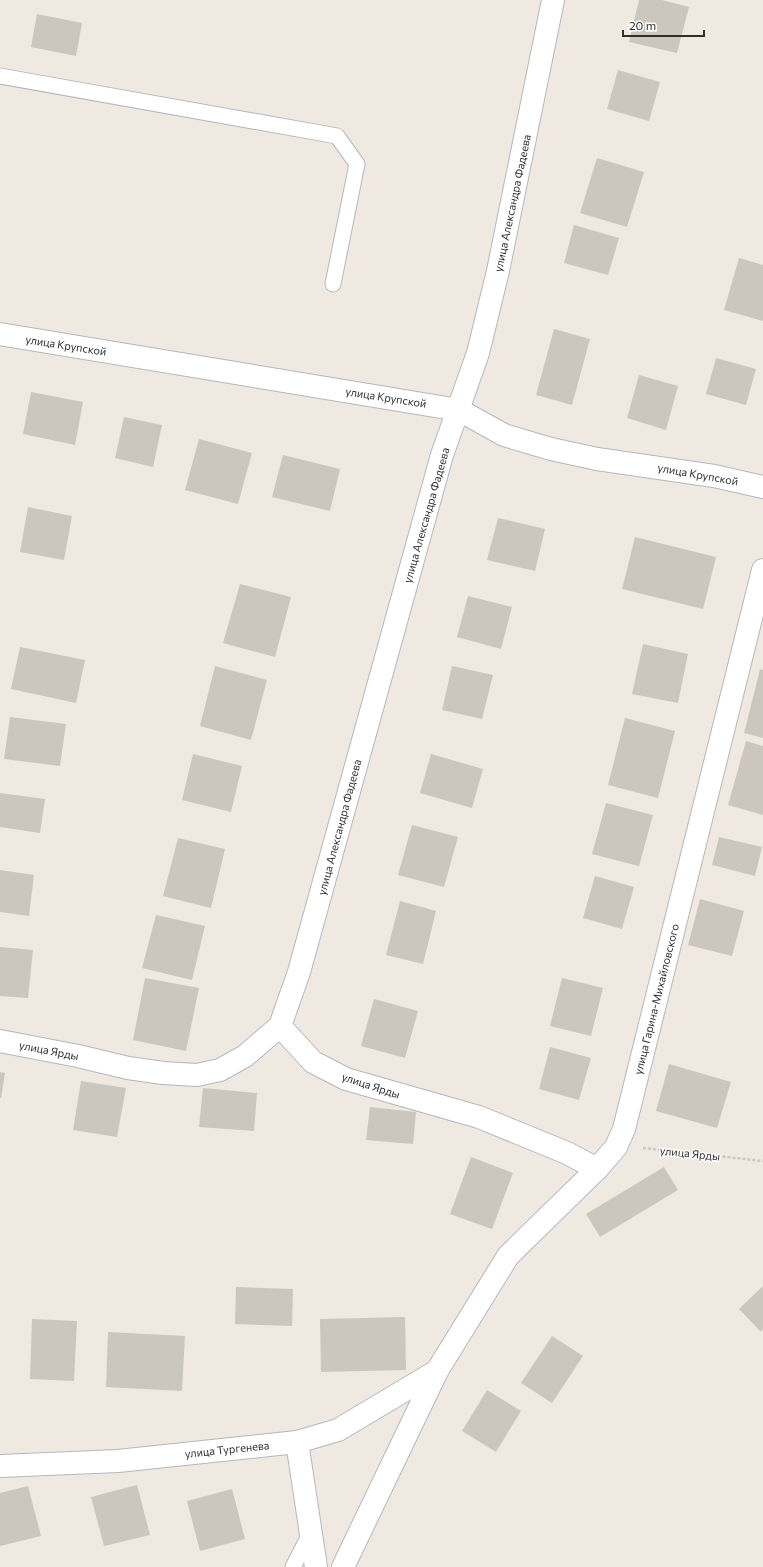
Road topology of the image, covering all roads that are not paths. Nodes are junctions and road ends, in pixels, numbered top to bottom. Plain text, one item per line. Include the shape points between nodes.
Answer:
1 (553, 0) edge
2 (0, 76) edge
3 (333, 284) dead end
4 (0, 334) edge
5 (459, 410) junction
6 (763, 488) edge
7 (763, 570) edge
8 (280, 1026) junction
9 (0, 1040) edge
10 (597, 1169) junction
11 (437, 1371) junction
12 (297, 1442) junction
13 (0, 1466) edge
14 (311, 1532) junction
15 (293, 1567) edge
16 (316, 1567) edge
17 (343, 1567) edge

1 - 5 street, улица Александра Фадеева via 498,271 478,353
2 - 3 lane via 337,136 357,164
4 - 5 street, улица Крупской
5 - 6 street, улица Крупской via 504,435 551,449 597,459 714,476
5 - 8 street, улица Александра Фадеева via 442,455 299,972
7 - 10 street, улица Гарина-Михайловского via 626,1121 616,1147
8 - 9 street, улица Ярды via 245,1056 220,1070 197,1075 128,1068
8 - 10 street, улица Ярды via 313,1062 346,1078 479,1117 567,1153
10 - 11 street, улица Гарина-Михайловского via 508,1256
11 - 12 street, улица Тургенева via 338,1430
11 - 17 street, улица Гарина-Михайловского
12 - 13 street, улица Тургенева via 118,1461
12 - 14 street
14 - 15 lane
14 - 16 street

